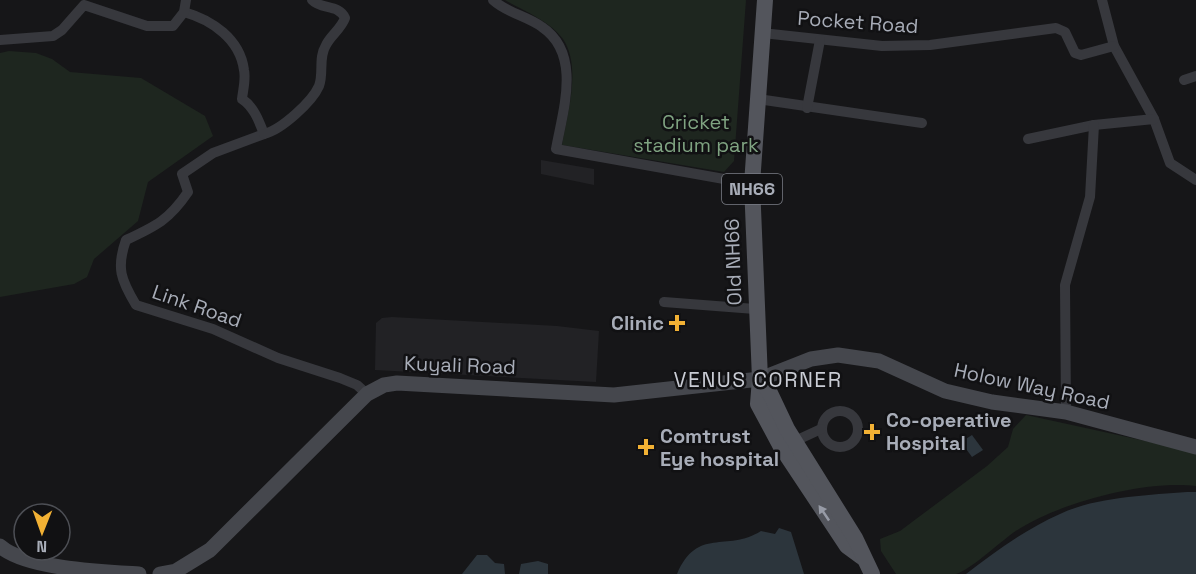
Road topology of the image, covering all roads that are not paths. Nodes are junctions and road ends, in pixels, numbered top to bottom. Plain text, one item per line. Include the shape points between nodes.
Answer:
1 (186, 0) edge
2 (312, 0) edge
3 (493, 0) edge
4 (765, 0) edge
5 (1102, 0) edge
6 (184, 12) junction
7 (762, 33) junction
8 (0, 40) edge
9 (820, 40) junction
10 (1114, 46) junction
11 (1196, 76) edge
12 (1184, 80) dead end
13 (758, 99) junction
14 (807, 108) junction
15 (1154, 119) junction
16 (921, 123) dead end
17 (1094, 125) junction
18 (264, 134) junction
19 (1028, 139) dead end
20 (1196, 180) edge
21 (752, 184) junction
22 (664, 303) dead end
23 (755, 309) junction
24 (760, 379) junction
25 (367, 394) junction
26 (1066, 412) junction
27 (821, 429) dead end
28 (795, 441) junction
29 (1196, 447) edge
30 (0, 546) edge
31 (862, 557) junction
32 (140, 574) edge
33 (160, 574) edge
34 (872, 574) edge

1 - 6 street
2 - 18 street via 337,9 345,18 320,58 320,84 291,118 275,131
3 - 21 street via 555,37 568,81 556,149
4 - 7 main road, Old NH66 / NH66
5 - 10 street
6 - 8 street via 173,26 161,27 84,5 53,36
6 - 18 street via 220,29 236,47 244,70 242,99 249,103
7 - 9 street, Pocket Road
7 - 13 main road, Old NH66 / NH66
9 - 10 street, Pocket Road via 882,46 930,45 1056,28 1065,32 1075,53 1081,55
9 - 14 street
10 - 15 street
11 - 12 street
13 - 14 street
13 - 21 main road, Old NH66 / NH66
14 - 16 street
15 - 17 street
15 - 20 street via 1170,163
17 - 19 street
17 - 26 street via 1090,197 1065,285
18 - 25 street, Link Road via 213,153 182,174 188,192 171,214 126,240 119,261 125,286 136,305 213,329 278,358 357,385
21 - 23 main road, Old NH66 / NH66
22 - 23 street
23 - 24 main road, Old NH66 / NH66
24 - 25 main road, Kuyali Road via 614,394 397,383
24 - 26 main road, Holow Way Road via 811,359 838,355 879,361 945,390 983,400
24 - 28 main road, Old NH66 / NH66
31 -> 24 main road, Old NH66 / NH66 via 847,546 780,445 758,404
25 - 33 main road, Kuyali Road via 210,550 176,571
26 - 29 main road, Holow Way Road
27 - 28 street
28 - 31 main road, Old NH66 / NH66 via 855,538
30 - 32 main road via 30,560 58,566
31 - 34 main road, Old NH66 / NH66

